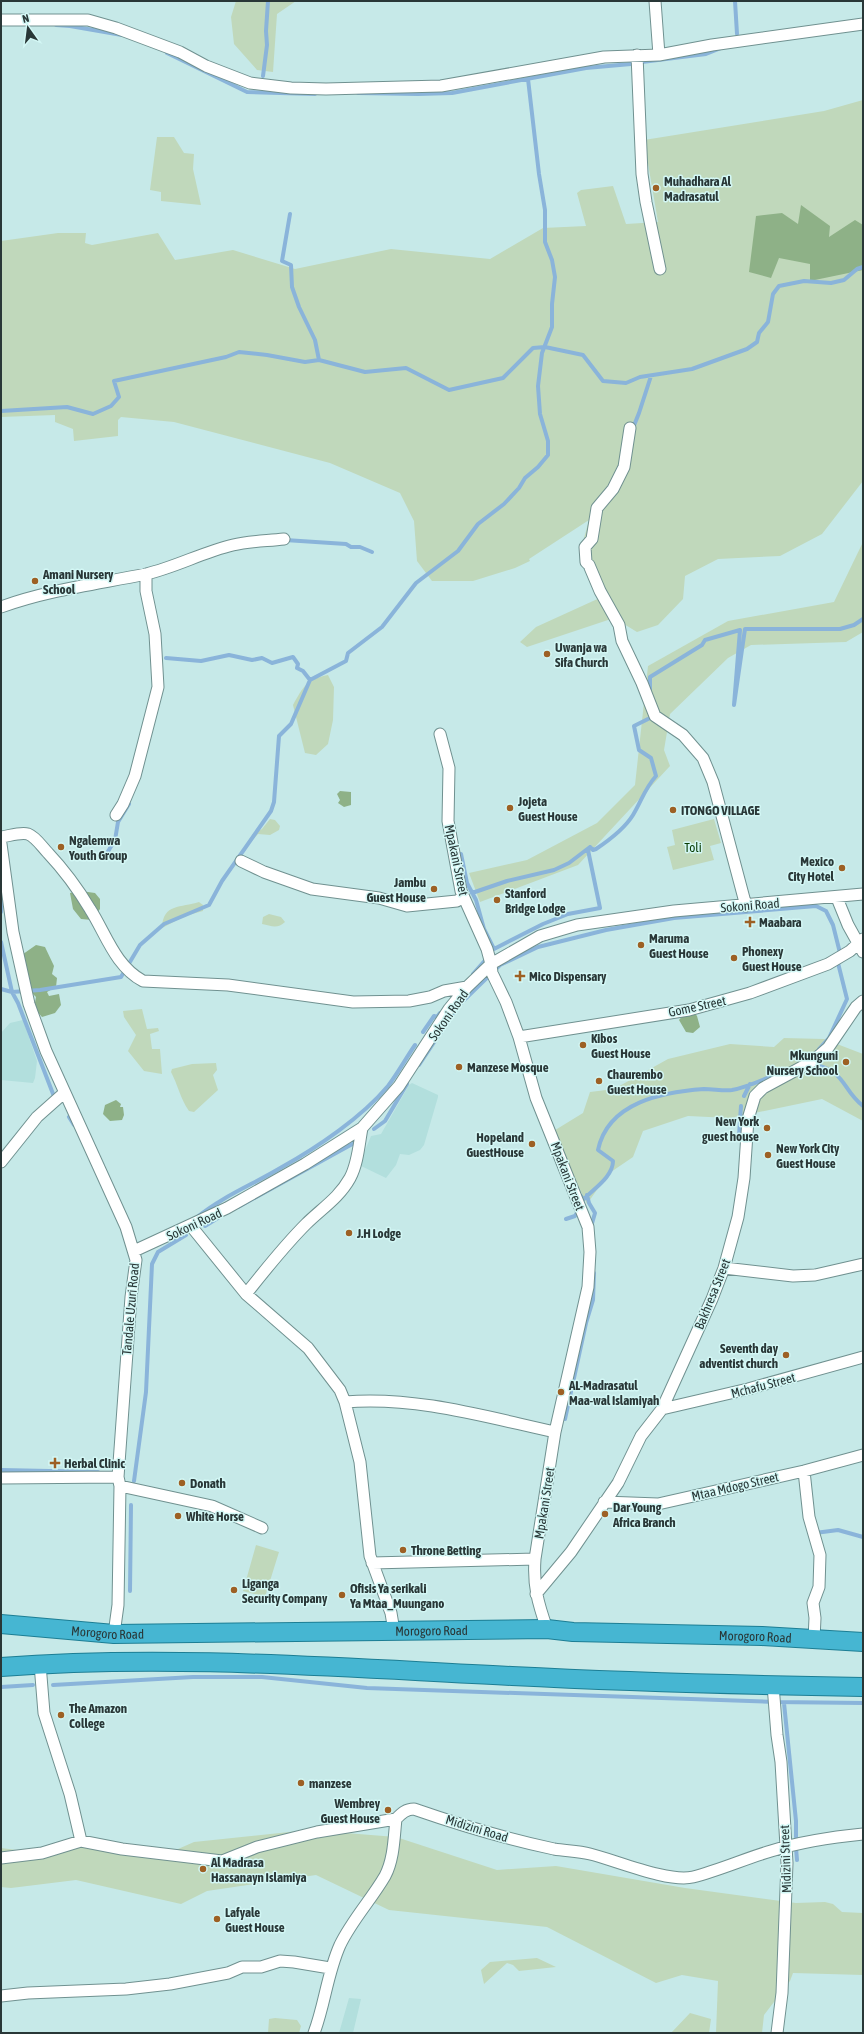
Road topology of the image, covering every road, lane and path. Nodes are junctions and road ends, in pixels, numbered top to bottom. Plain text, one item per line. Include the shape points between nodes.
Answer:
1 (655, 1) edge
2 (1, 20) edge
3 (863, 24) edge
4 (637, 55) junction
5 (659, 55) junction
6 (660, 269) dead end
7 (630, 428) dead end
8 (284, 539) dead end
9 (146, 574) junction
10 (1, 607) edge
11 (440, 734) dead end
12 (116, 815) dead end
13 (1, 837) edge
14 (1, 844) edge
15 (241, 861) dead end
16 (863, 894) edge
17 (463, 897) junction
18 (837, 898) junction
19 (746, 906) junction
20 (6, 908) edge
21 (861, 945) edge
22 (491, 964) junction
23 (467, 987) junction
24 (863, 1001) edge
25 (519, 1037) junction
26 (64, 1093) junction
27 (362, 1128) junction
28 (1, 1162) edge
29 (191, 1226) junction
30 (134, 1251) junction
31 (863, 1264) edge
32 (724, 1268) junction
33 (246, 1294) junction
34 (863, 1357) edge
35 (345, 1402) junction
36 (662, 1409) junction
37 (555, 1432) junction
38 (863, 1454) edge
39 (804, 1471) junction
40 (1, 1478) edge
41 (119, 1481) junction
42 (604, 1502) junction
43 (262, 1528) dead end
44 (535, 1559) junction
45 (372, 1563) junction
46 (536, 1594) junction
47 (1, 1624) edge
48 (547, 1628) junction
49 (394, 1631) junction
50 (114, 1634) junction
51 (814, 1639) junction
52 (863, 1642) edge
53 (40, 1664) junction
54 (1, 1667) edge
55 (773, 1685) junction
56 (863, 1687) edge
57 (396, 1819) junction
58 (863, 1834) edge
59 (81, 1842) junction
60 (786, 1847) junction
61 (1, 1858) edge
62 (330, 1968) junction
63 (1, 1996) edge
64 (314, 2033) edge
65 (777, 2033) edge

1 - 5 street
2 - 4 street via 88,20 180,52 206,66 250,83 291,88 441,86 604,57
3 - 5 street
4 - 5 street
4 - 6 street via 642,174
7 - 19 street via 624,467 613,489 597,508 592,539 585,547 586,562 619,625 622,641 655,716 683,735 703,758 713,782
8 - 9 street via 233,545
9 - 10 street via 115,578
9 - 12 street via 146,591 154,628 158,687 135,776 124,804
11 - 17 street, Mpakani Street via 449,768 448,822
13 - 23 street via 23,833 34,838 58,863 82,895 122,964 134,976 149,981 222,984 353,1002 409,1001 430,997 444,990
14 - 20 street, Tandale Uzuri Road
15 - 17 street via 312,889 379,898 406,906 457,901
16 - 18 street, Sokoni Road
17 - 22 street, Mpakani Street via 487,949
18 - 19 street, Sokoni Road
18 - 21 street
19 - 22 street, Sokoni Road via 674,911 577,925 540,936
20 - 26 street, Tandale Uzuri Road via 29,1004
21 - 25 street, Gome Street via 828,964 744,995 690,1010
22 - 23 street, Sokoni Road
22 - 25 street, Mpakani Street via 492,973
23 - 27 street, Sokoni Road via 449,1009 399,1086
24 - 32 street, Bakhresa Street via 813,1061 763,1088 755,1096 748,1119 744,1178 738,1217
25 - 37 street, Mpakani Street via 536,1098 588,1227 588,1287
26 - 28 street via 37,1117
26 - 30 street, Tandale Uzuri Road via 126,1227
27 - 29 street, Sokoni Road via 305,1164
27 - 33 street via 350,1178 331,1204 307,1224
29 - 30 street, Sokoni Road
29 - 33 street
30 - 41 street, Tandale Uzuri Road via 136,1260 131,1297
31 - 32 street via 814,1275 793,1276
32 - 36 street, Bakhresa Street
33 - 35 street via 308,1348 329,1374
34 - 36 street, Mchafu Street via 748,1389
35 - 37 street via 390,1401 454,1409
35 - 45 street via 360,1462
36 - 42 street, Bakhresa Street via 641,1436 618,1483
37 - 44 street, Mpakani Street
38 - 39 street, Mtaa Mdogo Street
39 - 42 street, Mtaa Mdogo Street via 658,1504
39 - 51 street via 809,1517 820,1555 820,1587 813,1603
40 - 41 street
41 - 43 street via 212,1506
41 - 50 street, Tandale Uzuri Road via 118,1605
42 - 46 street, Bakhresa Street via 571,1552
44 - 45 street
44 - 46 street, Mpakani Street
45 - 49 street via 391,1613
46 - 48 street, Mpakani Street
47 - 50 highway, Morogoro Road
48 - 49 highway, Morogoro Road
48 - 51 highway, Morogoro Road via 573,1632
49 - 50 highway, Morogoro Road
51 - 52 highway, Morogoro Road
53 - 54 highway
53 - 55 highway via 170,1662 300,1665
53 - 59 street via 44,1713 70,1794
55 - 56 highway
55 - 60 street, Midizini Street
57 - 59 street via 317,1832 257,1847 222,1861
57 - 60 street, Midizini Road via 402,1812 414,1809 493,1834 554,1849 591,1854 621,1865 674,1877 693,1877 712,1872
57 - 62 street via 394,1846 386,1874 350,1927
58 - 60 street, Midizini Road
59 - 61 street via 42,1853
60 - 65 street, Midizini Street via 785,1942
62 - 63 street via 280,1961 170,1984
62 - 64 street via 322,2009

